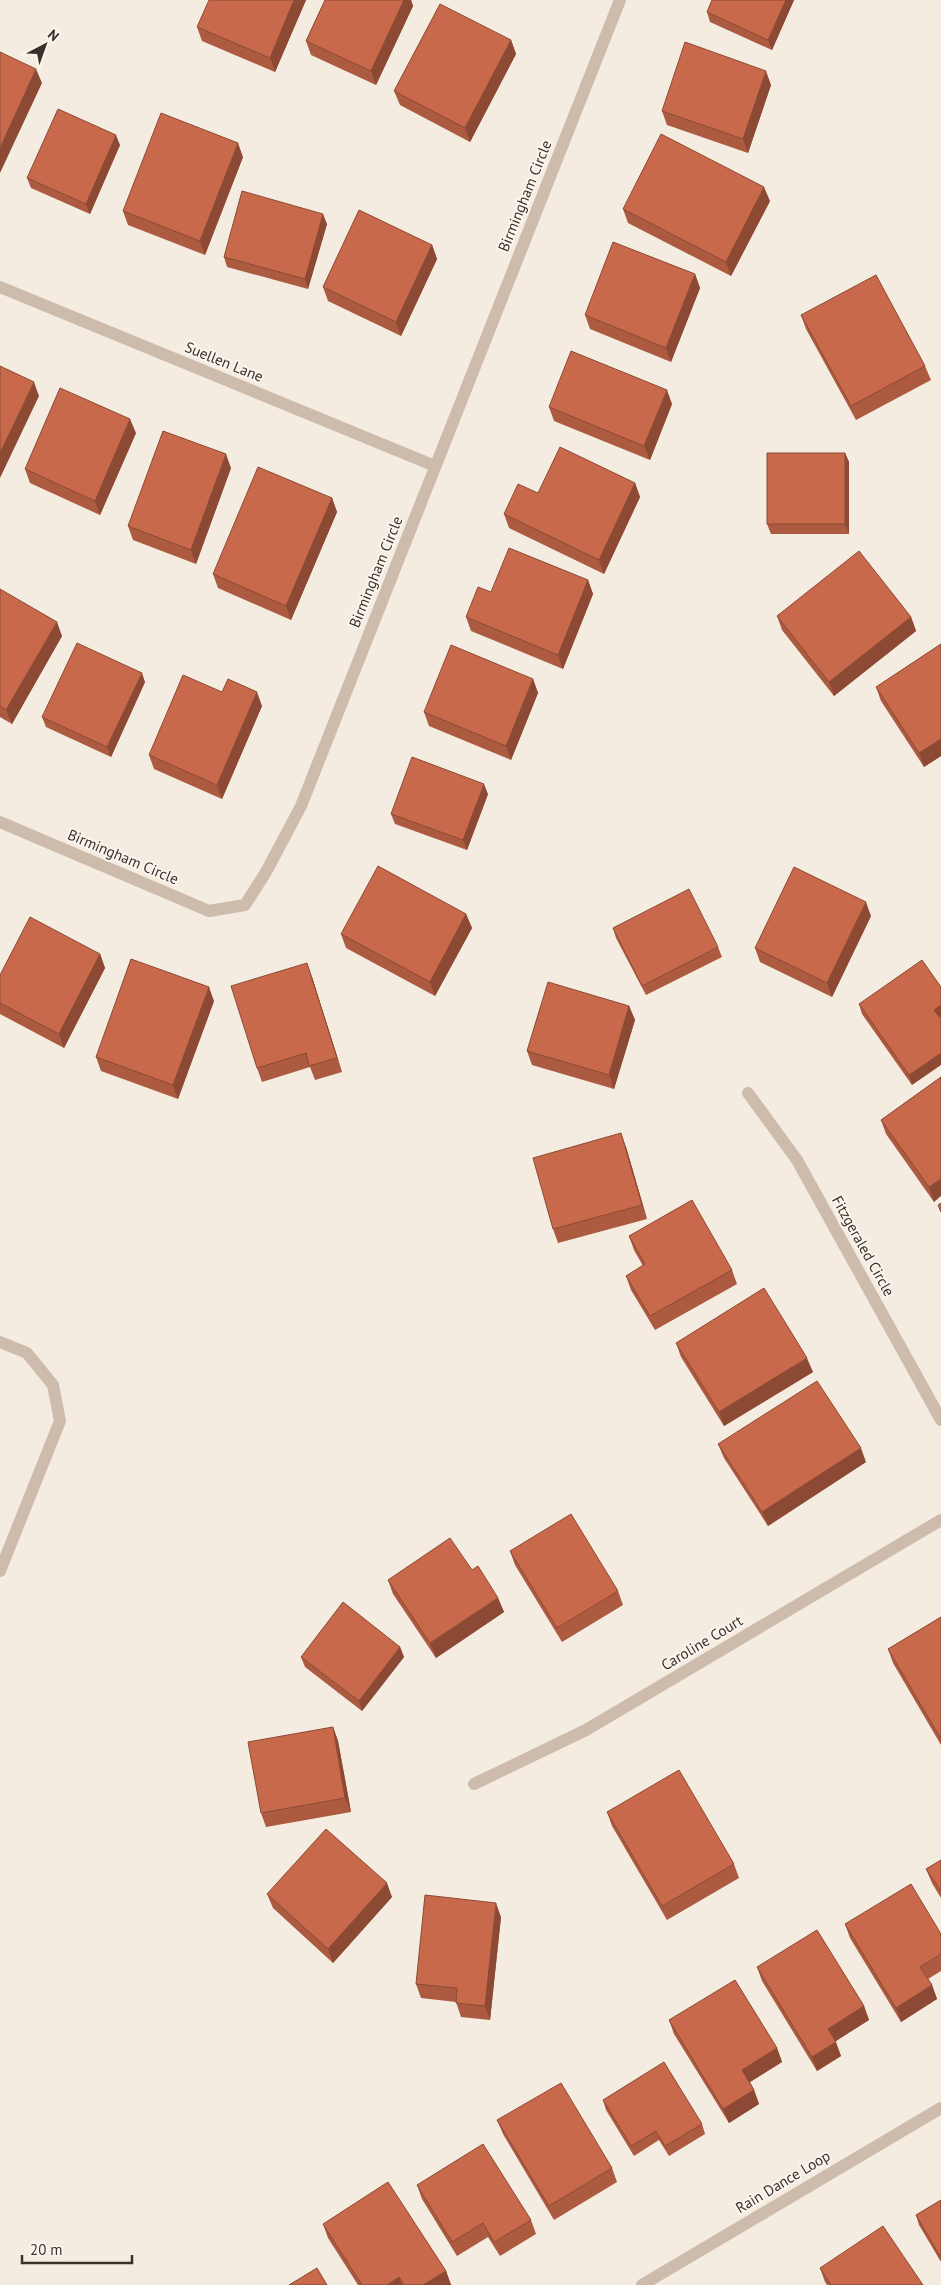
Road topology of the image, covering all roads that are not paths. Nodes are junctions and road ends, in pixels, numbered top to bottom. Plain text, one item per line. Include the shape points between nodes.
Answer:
1 (620, 0) edge
2 (0, 287) edge
3 (436, 466) junction
4 (0, 822) edge
5 (748, 1093) dead end
6 (0, 1342) edge
7 (941, 1420) edge
8 (941, 1520) edge
9 (0, 1571) edge
10 (474, 1784) dead end
11 (941, 2108) edge
12 (642, 2285) edge

1 - 3 street, Birmingham Circle
2 - 3 street, Suellen Lane
3 - 4 street, Birmingham Circle via 301,806 266,872 244,905 209,911
5 - 7 street, Fitzgeraled Circle via 797,1160
6 - 9 street via 27,1353 54,1385 60,1421
8 - 10 street, Caroline Court via 586,1730
11 - 12 street, Rain Dance Loop

